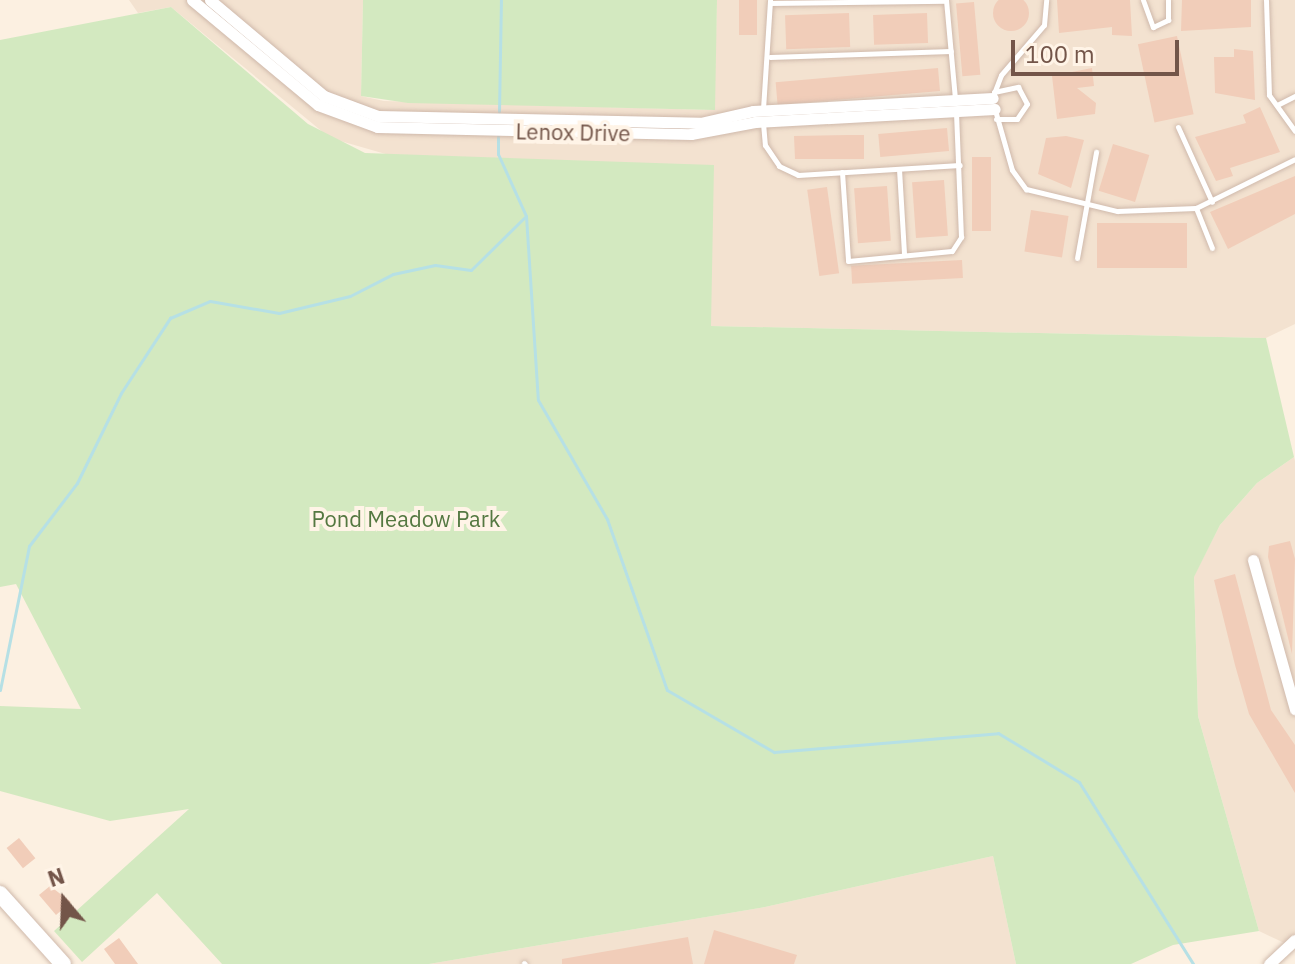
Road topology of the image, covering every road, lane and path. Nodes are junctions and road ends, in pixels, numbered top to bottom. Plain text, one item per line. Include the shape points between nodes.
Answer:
1 (192, 0) edge
2 (210, 0) edge
3 (946, 0) edge
4 (1046, 0) edge
5 (1143, 0) edge
6 (1168, 0) edge
7 (1266, 0) edge
8 (770, 2) edge
9 (951, 51) junction
10 (770, 57) junction
11 (298, 82) junction
12 (1295, 96) edge
13 (994, 105) junction
14 (1277, 105) junction
15 (956, 108) junction
16 (763, 116) junction
17 (1178, 127) dead end
18 (1295, 131) edge
19 (1096, 152) dead end
20 (1295, 159) edge
21 (960, 165) junction
22 (899, 169) junction
23 (842, 172) junction
24 (1212, 202) junction
25 (1086, 205) junction
26 (1196, 208) junction
27 (1212, 248) dead end
28 (904, 254) junction
29 (1077, 258) dead end
30 (1253, 560) dead end
31 (1295, 709) edge
32 (3, 902) edge
33 (1295, 940) edge
34 (1274, 962) edge
35 (63, 964) edge

1 - 11 street, Lenox Drive
2 - 11 street, Lenox Drive
3 - 8 lane
3 - 9 lane
4 - 13 lane via 1044,25
5 - 6 lane via 1153,27 1168,20
7 - 14 lane via 1267,84
8 - 10 lane
9 - 10 lane
9 - 15 lane
10 - 16 lane
11 - 16 street, Lenox Drive via 345,107 400,123 630,127 700,134
12 - 14 lane
13 - 13 lane via 1017,119 1027,104 1018,87
13 - 15 street, Lenox Drive
13 - 25 lane via 1018,182 1035,194
14 - 18 lane
15 - 16 street, Lenox Drive
15 - 21 lane
16 - 23 lane via 765,145 787,172
17 - 24 lane
19 - 25 lane
20 - 24 lane
21 - 22 lane
21 - 28 lane via 958,246
22 - 23 lane
22 - 28 lane
23 - 28 lane via 848,261
24 - 26 lane
25 - 26 lane via 1129,212
25 - 29 lane
26 - 27 lane
30 - 31 street
32 - 35 main road
33 - 34 street

